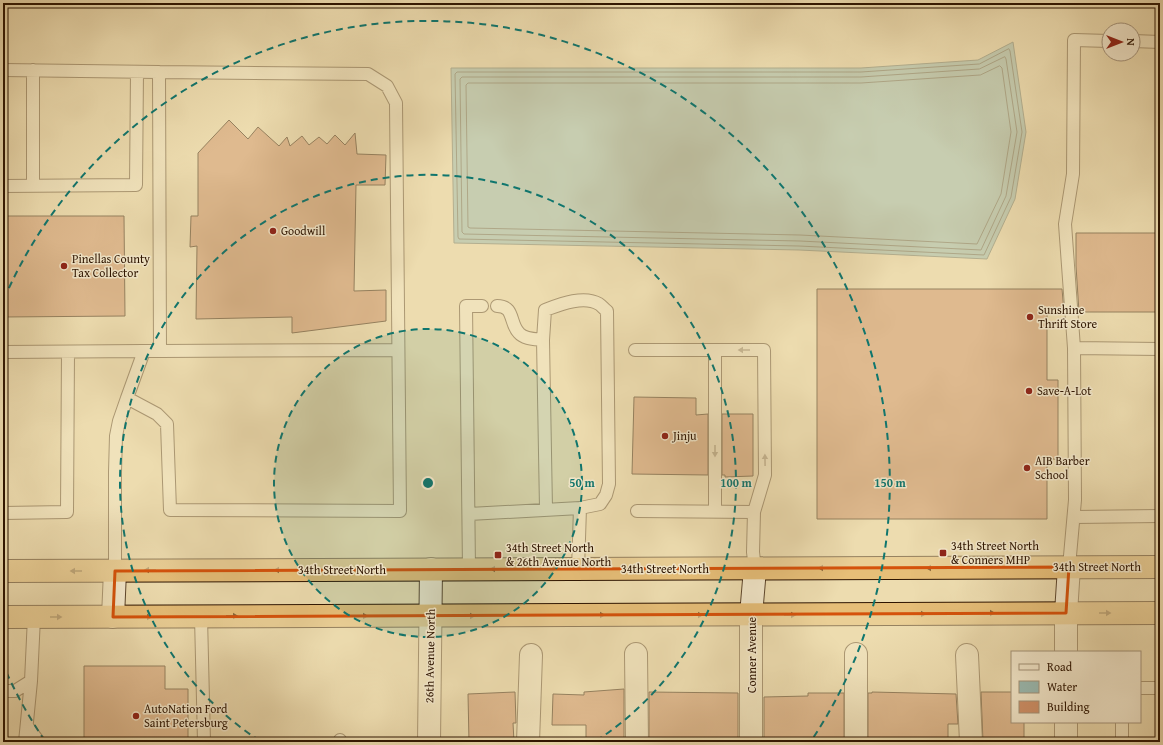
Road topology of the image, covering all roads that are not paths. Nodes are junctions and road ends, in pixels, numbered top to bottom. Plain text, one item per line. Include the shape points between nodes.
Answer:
1 (1101, 41) edge
2 (1141, 41) edge
3 (1160, 42) edge
4 (3, 70) edge
5 (33, 70) junction
6 (136, 72) junction
7 (159, 72) junction
8 (3, 186) edge
9 (33, 186) junction
10 (482, 306) dead end
11 (497, 306) dead end
12 (543, 340) junction
13 (1074, 348) junction
14 (1160, 349) edge
15 (398, 350) junction
16 (635, 350) dead end
17 (715, 350) junction
18 (144, 351) junction
19 (160, 351) junction
20 (3, 352) edge
21 (68, 352) junction
22 (127, 398) junction
23 (580, 508) junction
24 (546, 509) junction
25 (637, 510) dead end
26 (715, 510) junction
27 (754, 512) junction
28 (3, 513) edge
29 (468, 514) junction
30 (1160, 516) edge
31 (1074, 517) junction
32 (1069, 567) junction
33 (1160, 567) edge
34 (431, 569) junction
35 (469, 569) junction
36 (578, 569) junction
37 (755, 569) junction
38 (3, 571) edge
39 (115, 571) junction
40 (1066, 613) junction
41 (1160, 613) edge
42 (751, 615) junction
43 (201, 616) junction
44 (430, 616) junction
45 (3, 617) edge
46 (34, 617) junction
47 (113, 617) junction
48 (1066, 651) edge
49 (636, 654) dead end
50 (856, 654) dead end
51 (531, 655) dead end
52 (967, 655) dead end
53 (31, 681) junction
54 (1141, 688) edge
55 (1160, 688) edge
56 (3, 691) edge
57 (1066, 723) edge
58 (1122, 723) edge
59 (27, 726) junction
60 (16, 742) edge
61 (20, 742) edge
62 (25, 742) edge
63 (29, 742) edge
64 (33, 742) edge
65 (39, 742) edge
66 (204, 742) edge
67 (429, 742) edge
68 (528, 742) edge
69 (637, 742) edge
70 (751, 742) edge
71 (856, 742) edge
72 (971, 742) edge
73 (1066, 742) edge
74 (1122, 742) edge

1 - 13 lane via 1074,40 1073,174 1065,224
2 - 3 lane
4 - 5 lane
5 - 6 lane
5 - 9 lane
6 - 7 lane
6 - 9 lane via 136,186
7 - 15 lane via 368,74 387,86 396,104
7 - 19 lane
8 - 9 lane
10 - 29 lane via 466,306
11 - 12 lane via 503,306 510,312 519,333 527,338
12 - 23 lane via 545,310 564,303 585,301 599,304 606,311 609,484 600,504
12 - 24 lane
13 - 14 lane
13 - 31 lane
15 - 19 lane
15 - 22 lane via 400,510 170,510 167,424 157,414
16 - 17 lane
17 -> 26 lane
27 -> 17 lane via 765,475 764,350
18 - 19 lane
18 - 21 lane
18 - 22 lane
20 - 21 lane
21 - 28 lane via 67,512
22 - 39 lane via 116,436
23 - 24 lane
23 - 36 lane
24 - 29 lane
25 - 26 lane
26 - 27 lane
27 - 37 lane
29 - 35 lane
30 - 31 lane
31 - 32 lane
32 - 33 highway, 34th Street North
32 -> 37 highway, 34th Street North
32 - 40 street
34 - 35 highway, 34th Street North
34 -> 39 highway, 34th Street North
34 - 44 street, 26th Avenue North
36 -> 35 highway, 34th Street North
36 - 37 highway, 34th Street North
37 - 42 street, Conner Avenue
39 -> 38 highway, 34th Street North
39 - 47 street
40 -> 41 highway
42 -> 40 highway
40 - 48 street
44 -> 42 highway
42 - 70 street, Conner Avenue
43 -> 44 highway
47 -> 43 highway
43 - 66 lane
44 - 67 street, 26th Avenue North
45 - 46 highway
46 -> 47 highway
46 - 53 lane
49 - 69 street
50 - 71 street
51 - 68 street
52 - 72 street
53 - 56 lane via 15,691
53 - 59 lane
54 - 55 lane
57 - 73 street
58 - 74 lane
59 - 60 lane
59 - 61 lane
59 - 62 lane
59 - 63 lane
59 - 64 lane
59 - 65 lane

